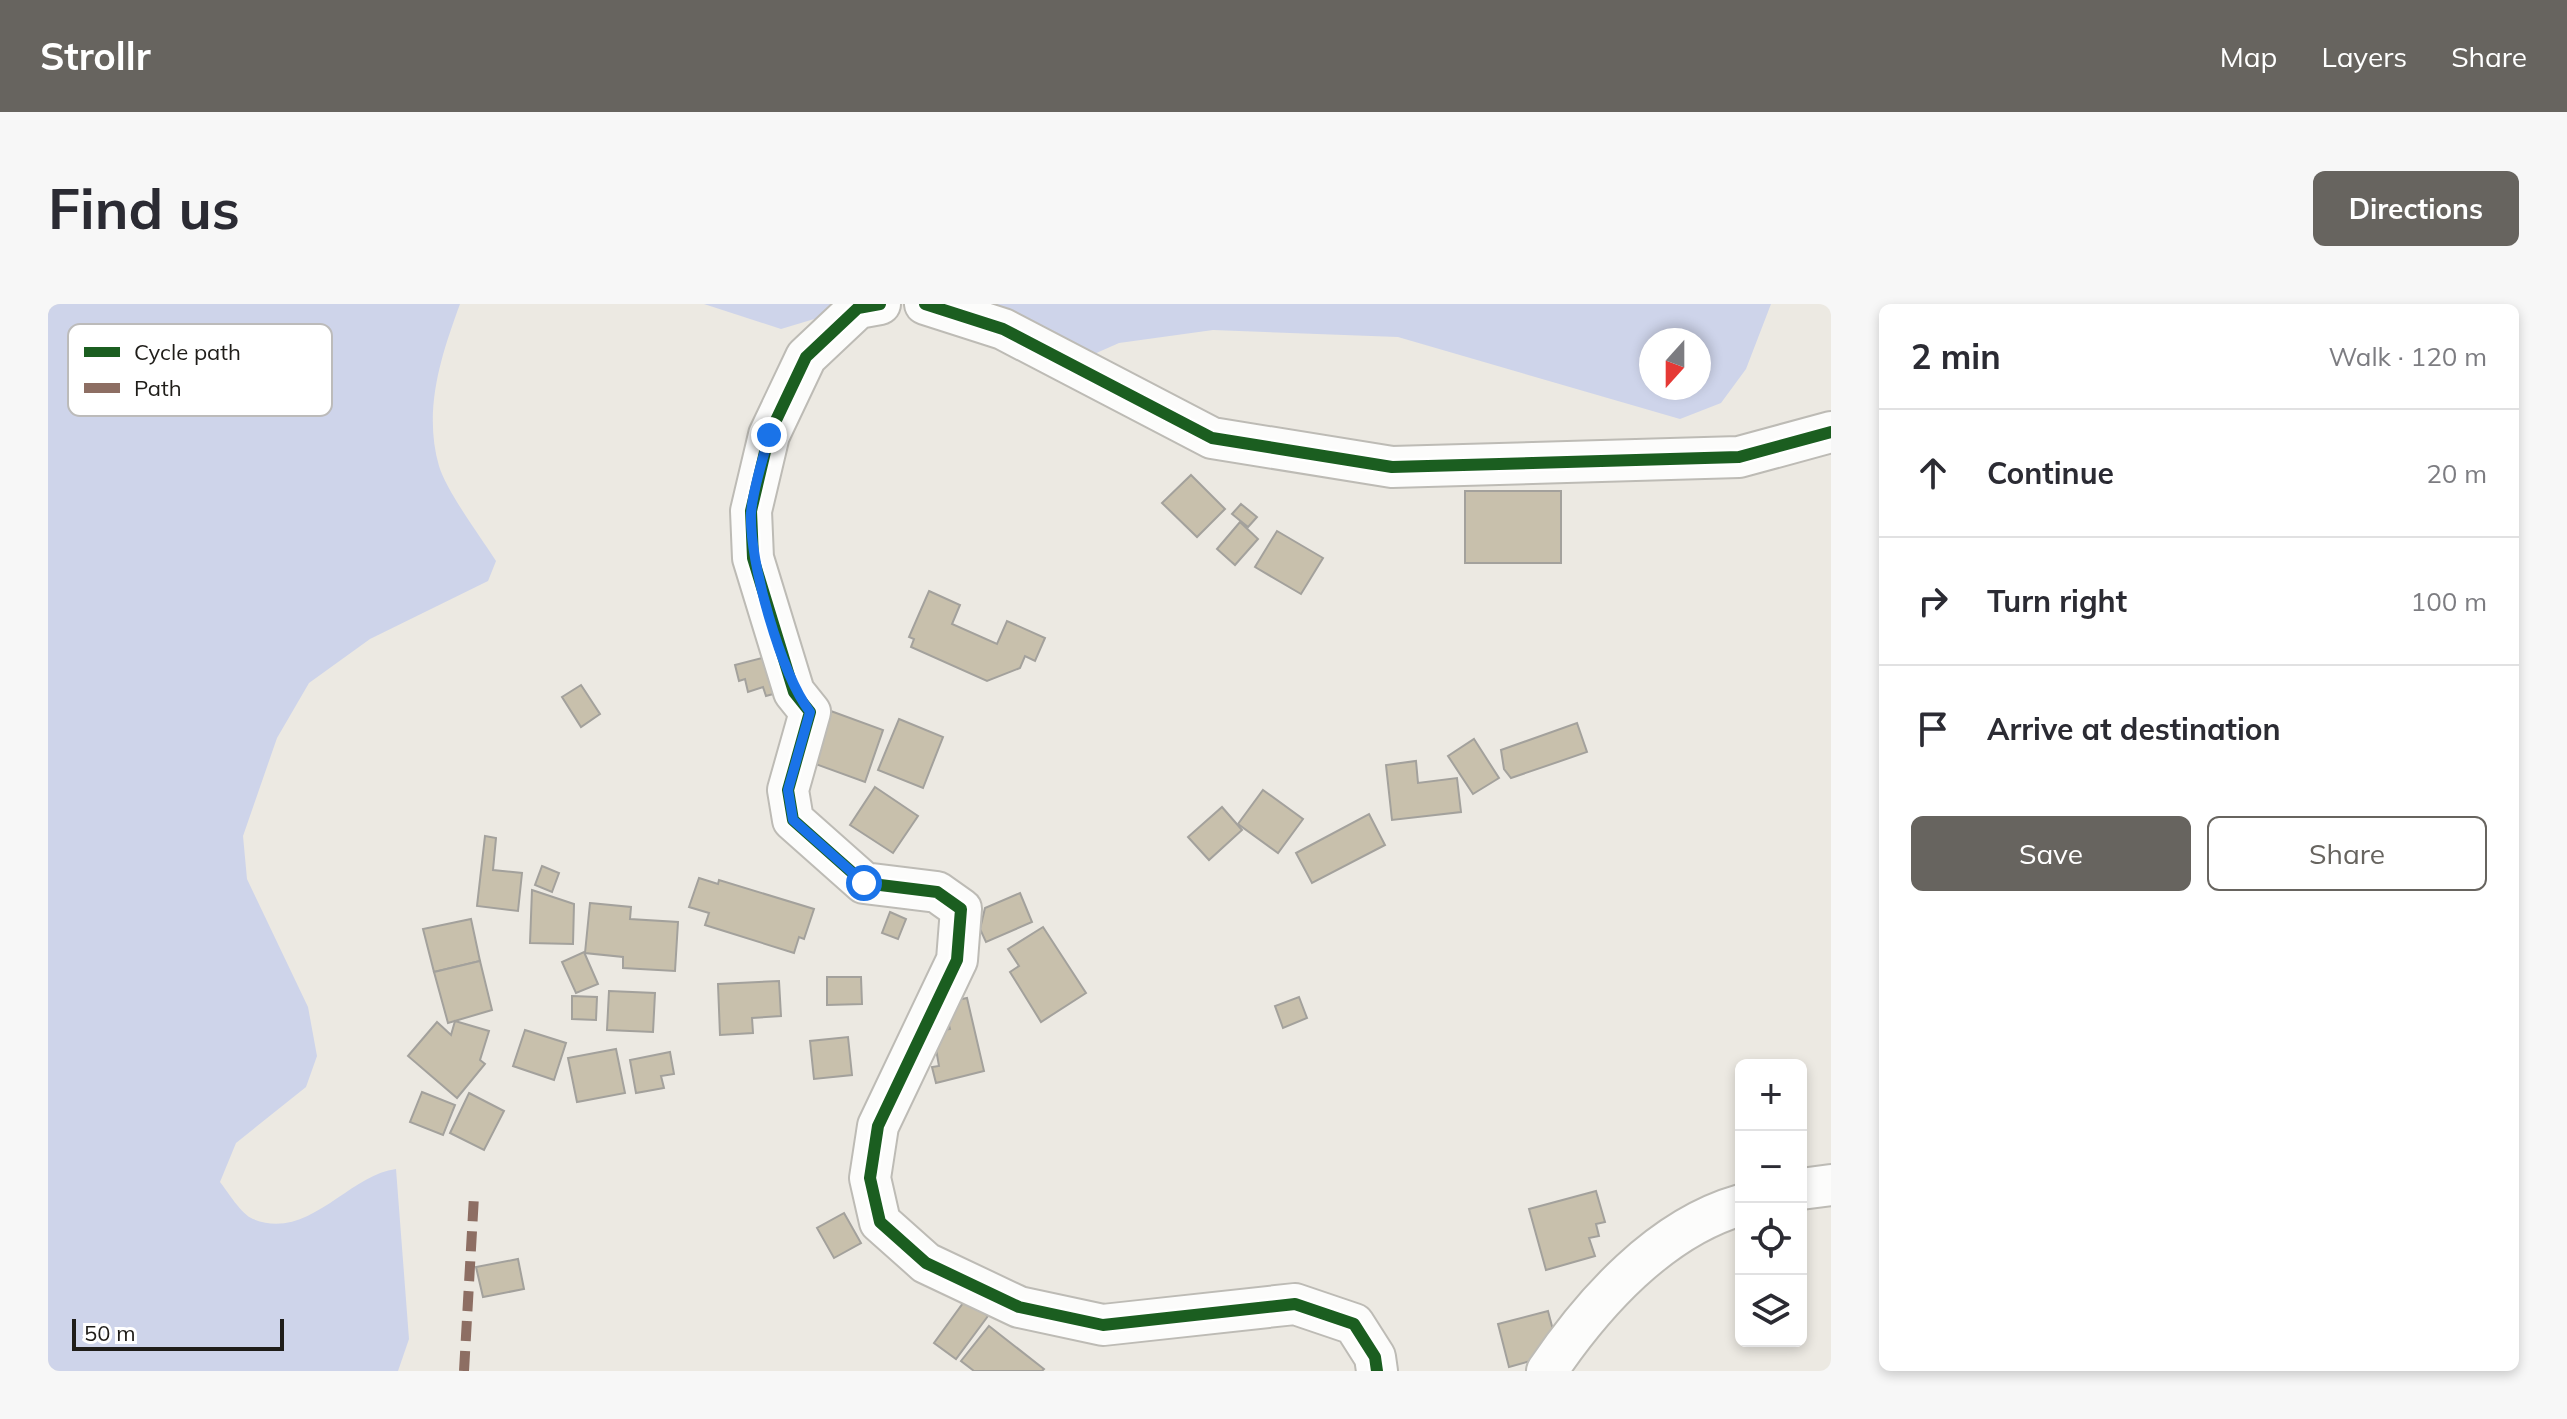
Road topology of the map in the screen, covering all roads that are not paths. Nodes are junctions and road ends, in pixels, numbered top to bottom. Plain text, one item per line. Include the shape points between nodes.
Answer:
1 (880, 304) edge
2 (925, 304) edge
3 (1831, 432) edge
4 (1831, 1185) edge
5 (1807, 1188) edge
6 (1735, 1207) edge
7 (1377, 1371) edge
8 (1547, 1371) edge

1 - 7 street via 858,308 806,357 769,435 751,511 753,558 794,692 810,712 788,790 793,820 864,883 937,892 961,909 957,960 878,1126 870,1178 880,1222 926,1263 1019,1307 1103,1325 1295,1304 1354,1324 1375,1357
2 - 3 street via 1003,329 1212,438 1392,467 1739,457
4 - 5 street
6 - 8 street via 1670,1240 1629,1273

